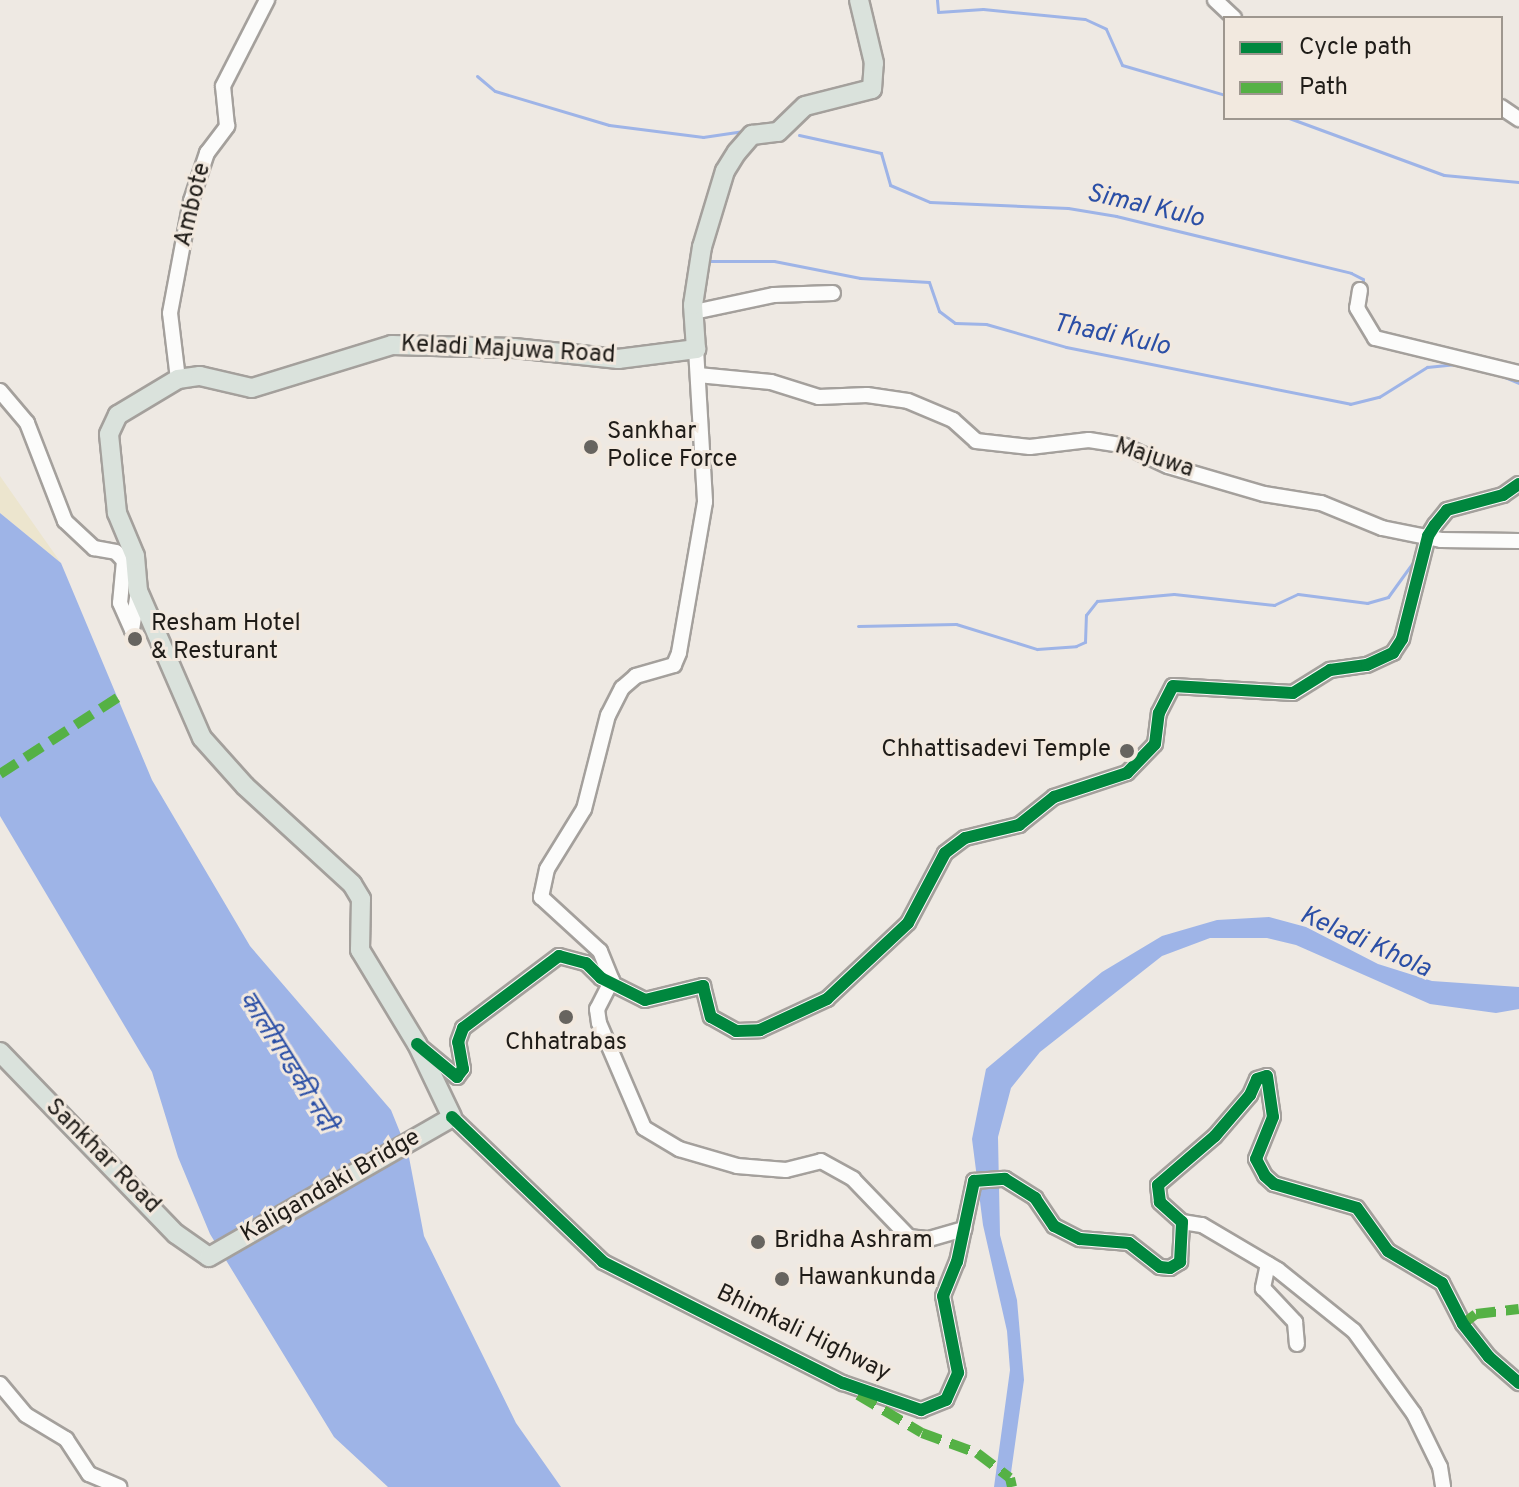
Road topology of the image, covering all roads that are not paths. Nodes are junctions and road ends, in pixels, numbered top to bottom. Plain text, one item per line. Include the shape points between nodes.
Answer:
1 (267, 0) edge
2 (859, 0) edge
3 (1215, 0) edge
4 (1232, 16) edge
5 (1360, 290) dead end
6 (833, 293) dead end
7 (694, 312) junction
8 (696, 349) junction
9 (1519, 373) edge
10 (698, 375) junction
11 (178, 379) junction
12 (0, 391) edge
13 (1519, 484) edge
14 (1428, 536) junction
15 (1519, 541) edge
16 (138, 591) junction
17 (612, 980) junction
18 (417, 1044) junction
19 (0, 1052) edge
20 (452, 1117) junction
21 (1182, 1222) junction
22 (965, 1229) junction
23 (209, 1257) joint
24 (1268, 1264) junction
25 (1297, 1344) dead end
26 (1519, 1383) edge
27 (0, 1384) edge
28 (89, 1480) edge
29 (119, 1487) edge
30 (1443, 1487) edge

1 - 11 street, Ambote via 223,86 227,126 207,153 191,201 170,313
2 - 7 main road via 874,63 872,89 805,106 778,132 759,132 745,141 725,171 709,218
3 - 4 street
5 - 9 street via 1360,314 1375,338
6 - 7 street via 774,295
7 - 8 main road
8 - 10 street
8 - 11 main road, Keladi Majuwa Road via 618,359 514,348 392,345 252,388 200,376
10 - 14 street, Majuwa via 771,382 819,397 908,401 953,420 976,441 1030,447 1089,440 1125,446 1168,466 1264,494 1321,503 1382,528
10 - 17 street via 705,502 679,653 674,665 636,676 622,688 608,715 584,809 539,886 547,906 600,951
11 - 16 main road via 118,415 109,434 117,513 135,556
12 - 16 street via 27,423 65,521 94,548 116,552 124,561 120,603 132,630
13 - 14 street via 1503,495 1447,510
14 - 15 street, Majuwa
14 - 17 street via 1402,639 1393,653 1367,665 1330,670 1293,693 1173,686 1159,713 1155,744 1127,773 1054,797 1019,825 975,834 945,853 908,923 827,999 760,1030 736,1031 711,1017 703,986 645,1000
16 - 18 main road via 202,738 356,892 362,911 360,950
17 - 18 street via 574,957 559,956 463,1028 458,1042 463,1069 457,1077
17 - 22 street via 597,1009 599,1023 644,1128 679,1149 750,1168 786,1170 821,1161 853,1179 909,1237 929,1239
18 - 20 main road
19 - 23 main road, Sankhar Road via 176,1234
20 - 22 street, Bhimkali Highway via 603,1262 730,1321 843,1383 910,1409 946,1400 958,1373 943,1296
20 - 23 main road, Kaligandaki Bridge
21 - 22 street, Bhimkali Highway via 1180,1262 1160,1267 1129,1243 1080,1239 1054,1226 1035,1198 1005,1179 975,1181
21 - 24 street via 1202,1225
21 - 26 street via 1160,1202 1158,1185 1215,1136 1257,1079 1267,1076 1273,1117 1256,1159 1265,1176 1274,1184 1357,1208 1388,1251 1442,1283 1463,1324
24 - 25 street via 1263,1288 1295,1322
24 - 30 street via 1354,1331 1414,1414 1440,1467
27 - 28 street via 26,1415 66,1439
28 - 29 street

